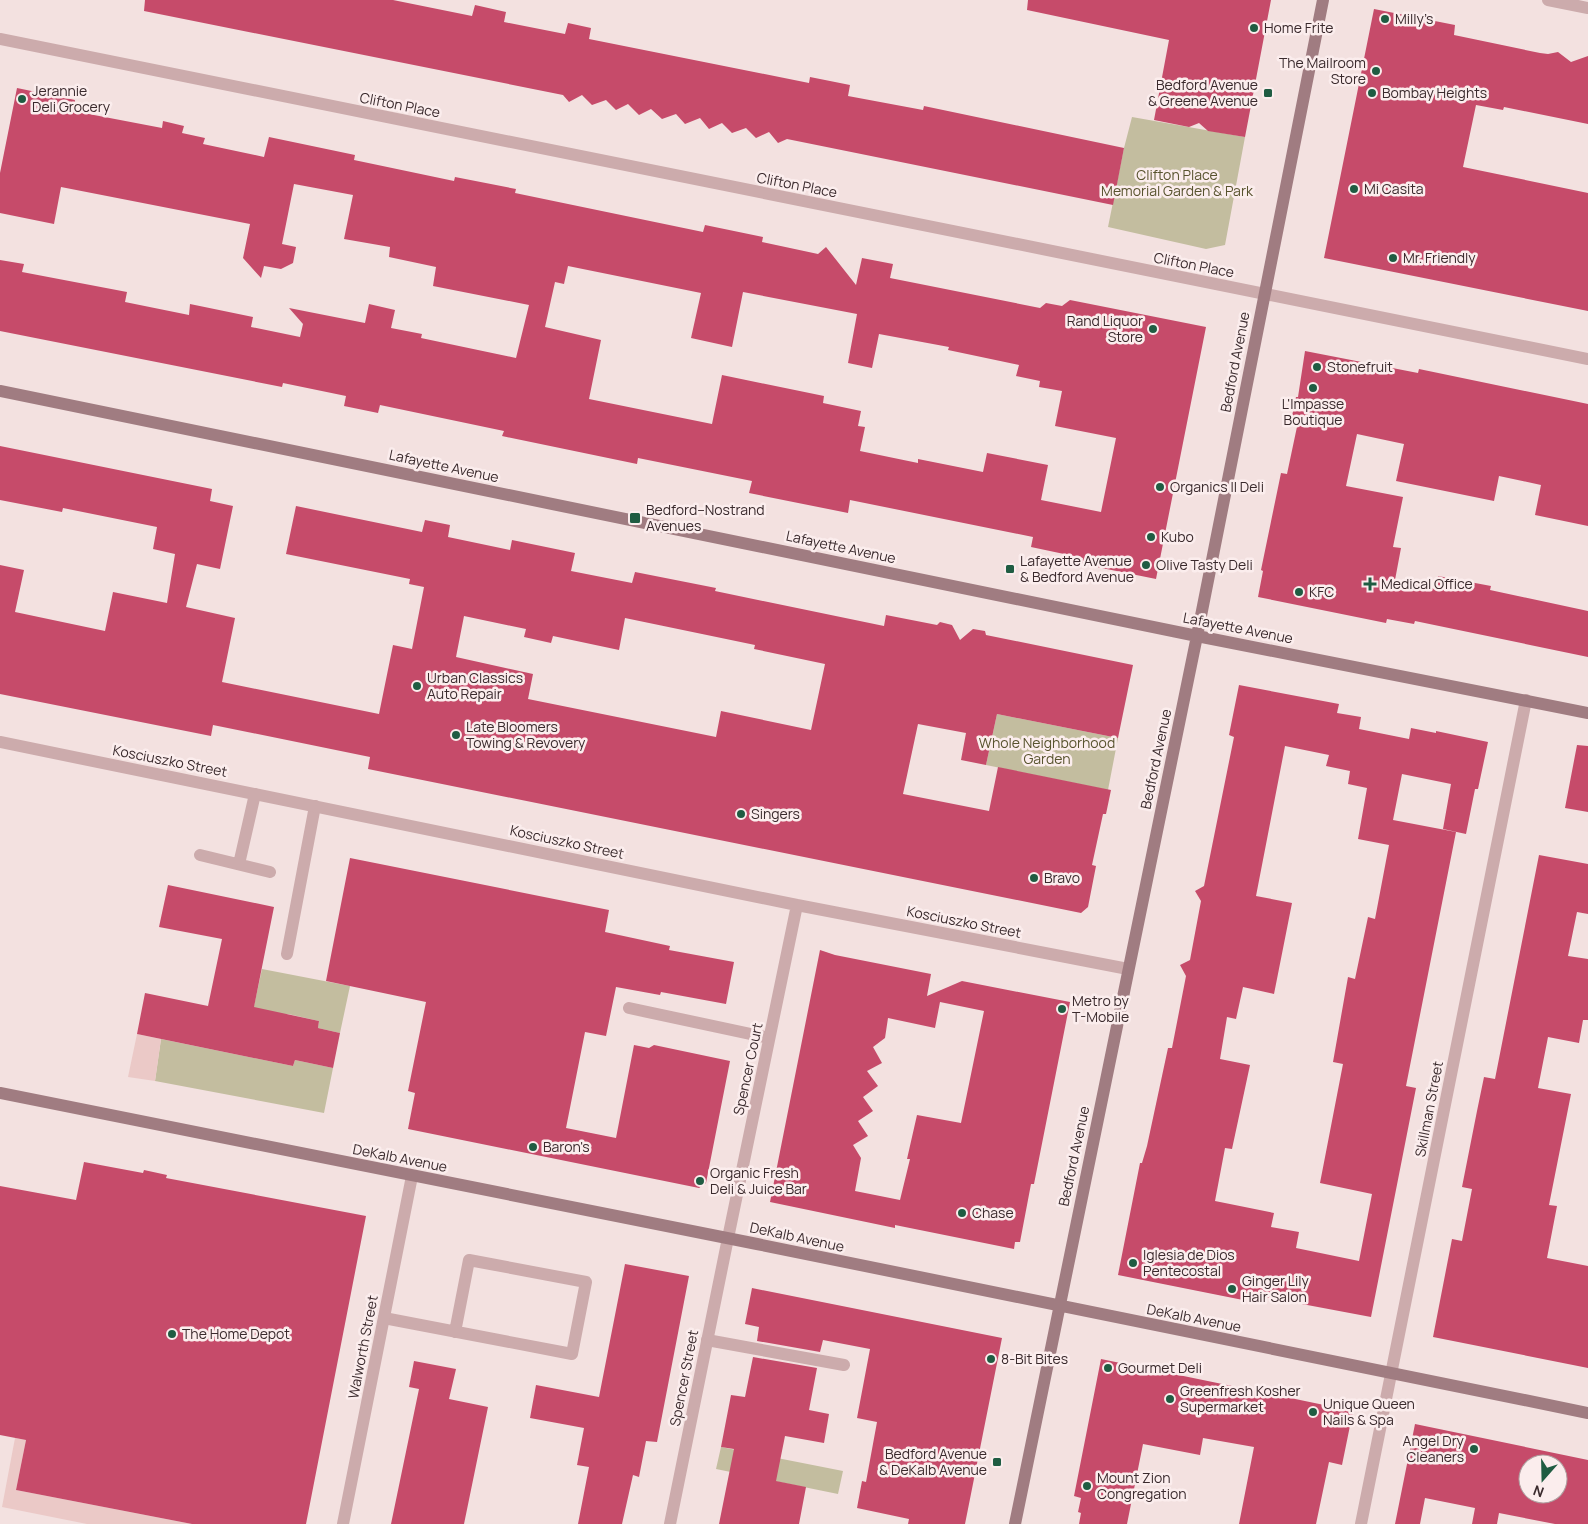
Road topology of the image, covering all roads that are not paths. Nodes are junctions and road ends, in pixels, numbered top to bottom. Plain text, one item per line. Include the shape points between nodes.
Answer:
1 (1323, 0) edge
2 (1548, 0) edge
3 (1588, 8) edge
4 (0, 40) edge
5 (1264, 294) junction
6 (1588, 360) edge
7 (0, 390) edge
8 (1196, 636) junction
9 (1526, 700) junction
10 (1588, 712) edge
11 (0, 742) edge
12 (255, 794) junction
13 (315, 806) junction
14 (200, 855) dead end
15 (239, 864) junction
16 (270, 872) dead end
17 (797, 905) junction
18 (287, 954) dead end
19 (1128, 969) junction
20 (629, 1008) dead end
21 (769, 1038) junction
22 (0, 1093) edge
23 (412, 1176) junction
24 (728, 1238) junction
25 (1059, 1306) junction
26 (384, 1318) junction
27 (455, 1332) junction
28 (707, 1340) junction
29 (844, 1365) dead end
30 (1391, 1374) junction
31 (1588, 1413) edge
32 (343, 1524) edge
33 (670, 1524) edge
34 (1015, 1524) edge
35 (1361, 1524) edge

1 - 5 main road, Bedford Avenue
2 - 3 street
4 - 5 street, Clifton Place
5 - 6 street, Clifton Place
5 - 8 main road, Bedford Avenue
7 - 8 main road, Lafayette Avenue
8 - 9 main road, Lafayette Avenue
8 - 19 main road, Bedford Avenue
9 - 10 main road, Lafayette Avenue
9 - 30 street, Skillman Street
11 - 12 street, Kosciuszko Street
12 - 13 street, Kosciuszko Street
12 - 15 street
13 - 17 street, Kosciuszko Street
13 - 18 street
14 - 15 street
15 - 16 street
17 - 19 street, Kosciuszko Street
17 - 21 street, Spencer Court
19 - 25 main road, Bedford Avenue
20 - 21 street
21 - 24 street, Spencer Court
22 - 23 main road, DeKalb Avenue
23 - 24 main road, DeKalb Avenue
23 - 26 street, Walworth Street
24 - 25 main road, DeKalb Avenue
24 - 28 street, Spencer Street
25 - 30 main road, DeKalb Avenue
25 - 34 main road, Bedford Avenue
26 - 27 street
26 - 32 street, Walworth Street
27 - 27 street via 572,1354 586,1282 469,1260
28 - 29 street
28 - 33 street, Spencer Street
30 - 31 main road, DeKalb Avenue
30 - 35 street, Skillman Street

